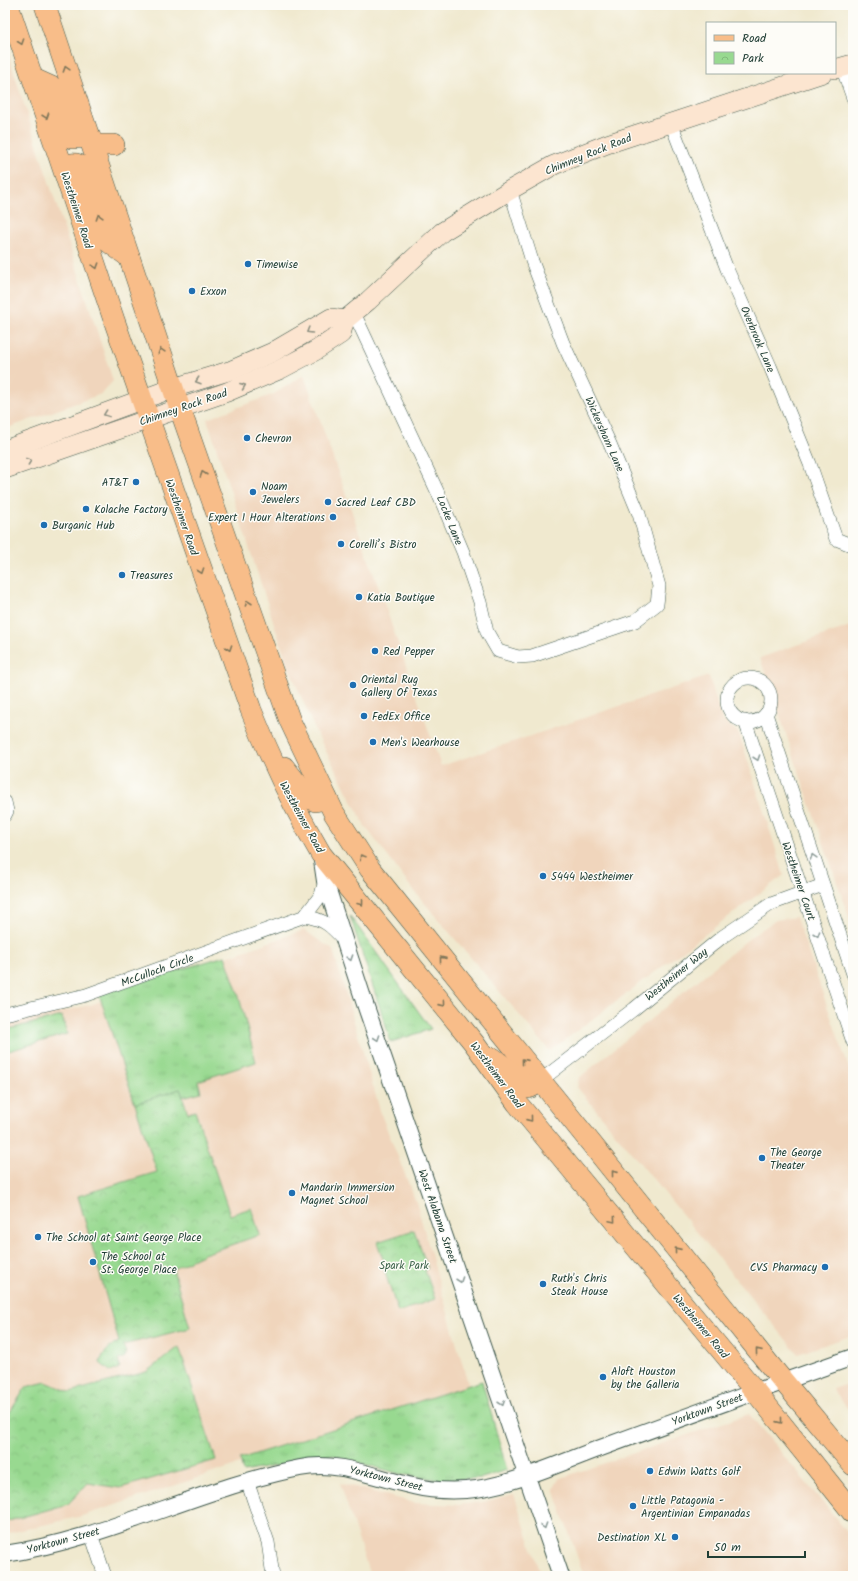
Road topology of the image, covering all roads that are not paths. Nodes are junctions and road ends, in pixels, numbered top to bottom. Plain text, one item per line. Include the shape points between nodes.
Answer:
1 (8, 5) edge
2 (45, 5) edge
3 (843, 67) edge
4 (820, 74) edge
5 (34, 79) junction
6 (853, 98) edge
7 (671, 123) junction
8 (91, 141) junction
9 (114, 145) dead end
10 (63, 166) junction
11 (510, 190) junction
12 (130, 257) junction
13 (349, 317) junction
14 (274, 352) junction
15 (281, 369) junction
16 (173, 388) junction
17 (180, 409) junction
18 (145, 410) junction
19 (5, 450) edge
20 (5, 469) edge
21 (853, 545) edge
22 (582, 639) joint
23 (766, 714) junction
24 (745, 721) junction
25 (266, 745) junction
26 (327, 799) junction
27 (5, 802) edge
28 (5, 815) edge
29 (321, 854) junction
30 (324, 881) junction
31 (823, 885) junction
32 (802, 892) junction
33 (306, 916) junction
34 (344, 940) junction
35 (853, 974) edge
36 (5, 1014) edge
37 (853, 1042) edge
38 (474, 1043) junction
39 (540, 1081) junction
40 (588, 1190) junction
41 (648, 1214) junction
42 (853, 1357) edge
43 (783, 1382) junction
44 (755, 1391) junction
45 (853, 1465) edge
46 (527, 1475) junction
47 (247, 1481) junction
48 (853, 1513) edge
49 (91, 1534) junction
50 (5, 1554) edge
51 (105, 1576) edge
52 (274, 1576) edge
53 (561, 1576) edge

1 -> 5 main road, Westheimer Road
8 -> 2 main road
3 - 6 street
4 - 7 main road, Chimney Rock Road
5 - 8 main road via 54,88 72,138
5 -> 10 main road, Westheimer Road
7 - 11 main road, Chimney Rock Road via 594,149 554,166
7 - 21 street, Overbrook Lane via 727,269 810,464 836,539
8 - 9 main road
8 - 12 main road
12 -> 10 main road via 106,240 82,167 73,163
10 -> 18 main road, Westheimer Road
11 - 13 main road, Chimney Rock Road via 442,232
11 - 22 street, Wickersham Lane via 532,261 563,343 640,514 659,586 656,604 635,621
16 -> 12 main road
13 -> 14 main road, Chimney Rock Road via 331,318
13 - 15 main road, Chimney Rock Road via 341,334
13 - 22 street, Locke Lane via 438,493 463,552 480,602 486,632 498,651 518,657 532,656
14 - 15 main road
14 -> 16 main road, Chimney Rock Road via 232,370
17 -> 15 main road, Chimney Rock Road
16 - 17 main road
16 - 18 main road, Chimney Rock Road
17 - 18 main road, Chimney Rock Road
26 -> 17 main road via 290,721
18 -> 19 main road, Chimney Rock Road
20 -> 18 main road, Chimney Rock Road
18 -> 25 main road, Westheimer Road via 206,586
23 - 24 street via 756,720
23 - 24 street via 771,702 766,685 755,678 741,679 730,689 728,702 733,714
31 -> 23 street, Westheimer Court
24 -> 32 street, Westheimer Court
25 - 26 main road via 308,797 315,801
25 - 29 main road, Westheimer Road via 277,773
39 -> 26 main road via 370,870
27 - 28 street
29 - 30 street, West Alabama Street
29 -> 38 main road, Westheimer Road
30 - 33 street via 321,895
30 - 34 street, West Alabama Street
31 - 32 street, Westheimer Way
31 - 35 street, Westheimer Court
32 -> 37 street, Westheimer Court
32 - 39 street, Westheimer Way via 771,904 722,937
33 - 34 street via 328,924
33 - 36 street, McCulloch Circle via 86,995
34 -> 46 street, West Alabama Street
38 - 39 main road via 517,1076 527,1088
38 -> 40 main road, Westheimer Road via 517,1103
41 -> 39 main road
40 - 41 main road via 598,1184 606,1186 614,1194
40 -> 44 main road, Westheimer Road
43 -> 41 main road
42 - 43 street, Yorktown Street
43 - 44 street, Yorktown Street
43 - 45 main road
44 - 46 street, Yorktown Street
44 -> 48 main road, Westheimer Road
46 - 47 street, Yorktown Street via 466,1490 439,1489 414,1486 347,1468 324,1465 301,1467
46 -> 53 street, West Alabama Street
47 - 49 street, Yorktown Street
47 - 52 street via 268,1542
49 - 50 street, Yorktown Street
49 - 51 street

